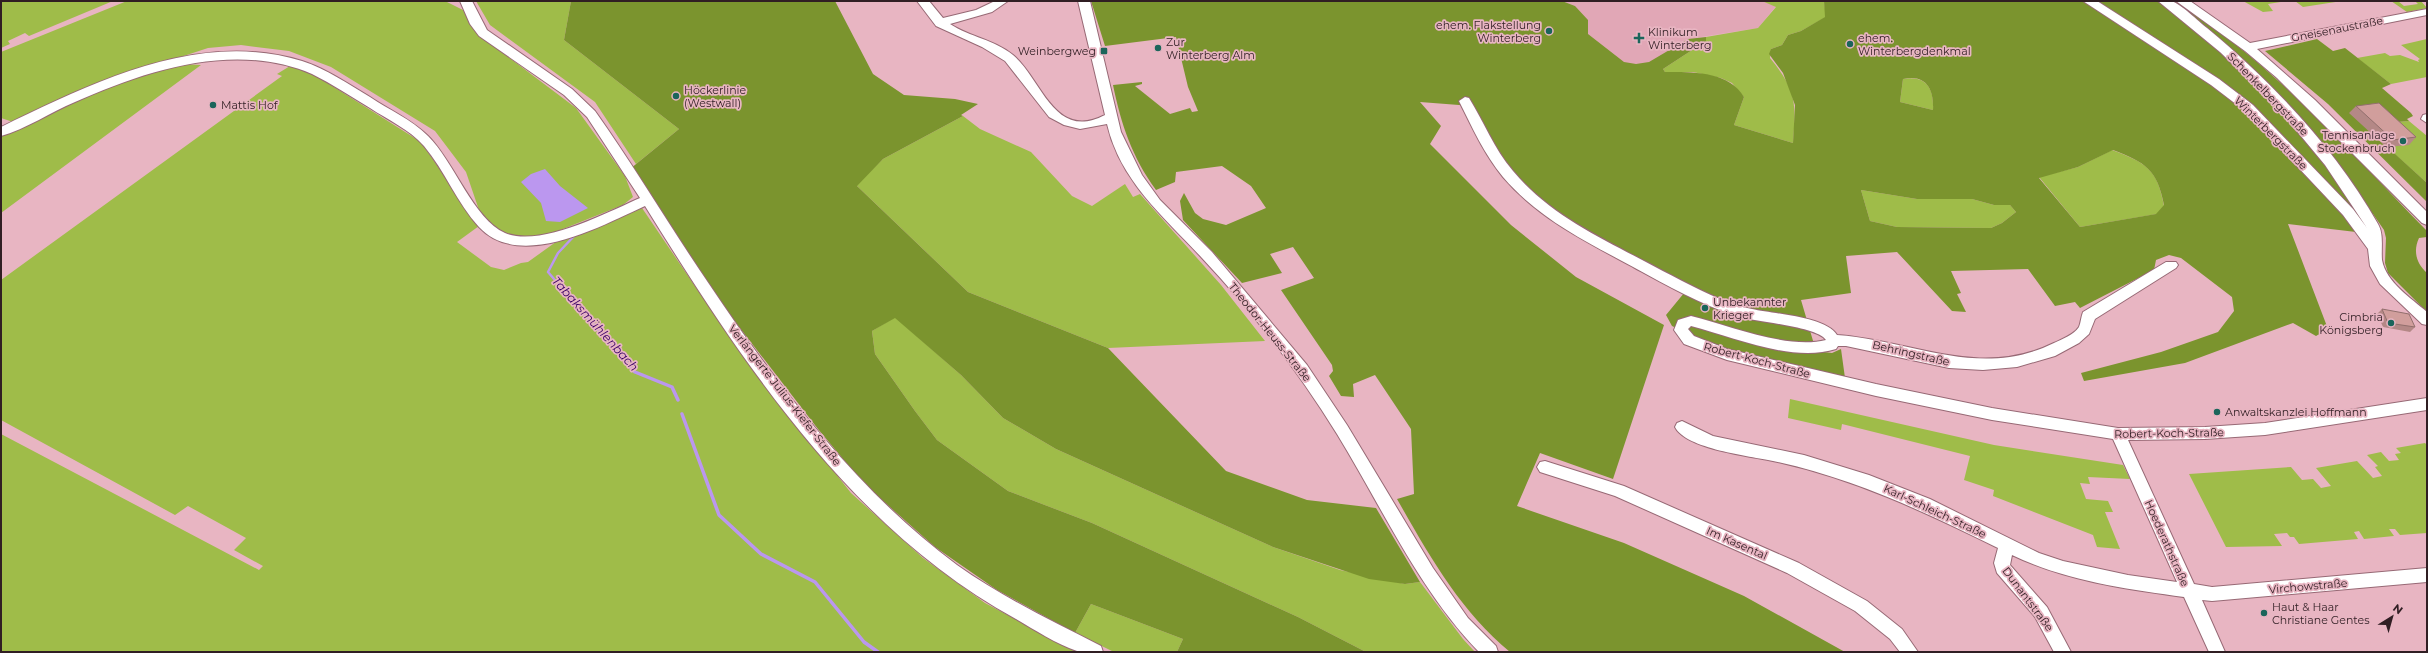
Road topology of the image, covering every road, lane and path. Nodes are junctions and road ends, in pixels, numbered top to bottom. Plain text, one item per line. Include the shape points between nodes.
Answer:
1 (466, 1) edge
2 (923, 1) edge
3 (1002, 1) edge
4 (1084, 1) edge
5 (2089, 1) edge
6 (2164, 1) edge
7 (2182, 1) edge
8 (2427, 12) edge
9 (940, 24) junction
10 (2246, 47) junction
11 (1465, 101) dead end
12 (1113, 124) junction
13 (1, 132) edge
14 (647, 200) junction
15 (2427, 220) edge
16 (2374, 247) junction
17 (2171, 265) dead end
18 (2427, 320) edge
19 (1833, 340) junction
20 (2427, 404) edge
21 (1682, 427) dead end
22 (2118, 434) junction
23 (1545, 466) dead end
24 (2007, 545) junction
25 (2427, 575) edge
26 (2189, 591) junction
27 (1095, 652) edge
28 (1490, 652) edge
29 (1910, 652) edge
30 (2063, 652) edge
31 (2217, 652) edge

1 - 14 street, Verlängerte Julius-Kiefer-Straße via 483,33 585,106
2 - 9 street
3 - 9 street via 983,11
4 - 12 street, Theodor-Heuss-Straße
5 - 16 street, Winterbergstraße via 2215,82 2249,108 2348,212
6 - 16 street, Schenkelbergstraße via 2228,51 2303,129 2373,226 2376,234
7 - 10 street
8 - 10 street, Gneisenaustraße
9 - 12 street via 957,34 982,42 1004,55 1017,66 1042,104 1060,119 1082,126
10 - 15 street via 2294,87
11 - 19 street via 1495,158 1508,175 1541,207 1562,222 1715,302 1743,312 1818,328 1829,334
12 - 28 street, Theodor-Heuss-Straße via 1131,168 1155,203 1238,291 1302,369 1342,429 1427,573 1462,623
13 - 14 street via 62,103 151,69 203,58 257,56 290,62 321,73 420,135 436,152 488,229 504,238 526,240 558,237
14 - 27 street, Verlängerte Julius-Kiefer-Straße via 720,312 812,434 859,488 929,551 991,596
16 - 18 street, Schenkelbergstraße via 2380,273
17 - 19 street, Behringstraße via 2088,316 2088,324 2083,333 2075,339 2032,359 1990,364 1950,363 1875,345
19 - 22 street, Robert-Koch-Straße via 1831,345 1824,348 1792,345 1752,338 1691,321 1683,324 1681,330 1689,340 1703,346 1814,376 1970,409
20 - 22 street, Robert-Koch-Straße via 2265,429
21 - 24 street, Karl-Schleich-Straße via 1712,442 1804,461 1894,490
22 - 26 street, Hoederathstraße
23 - 29 street, Im Kasental via 1619,491 1793,568 1861,606 1896,634
24 - 26 street, Karl-Schleich-Straße via 2063,568 2128,582
24 - 30 street, Dunantstraße via 2003,568 2041,612
25 - 26 street, Virchowstraße via 2212,594
26 - 31 street, Hoederathstraße

